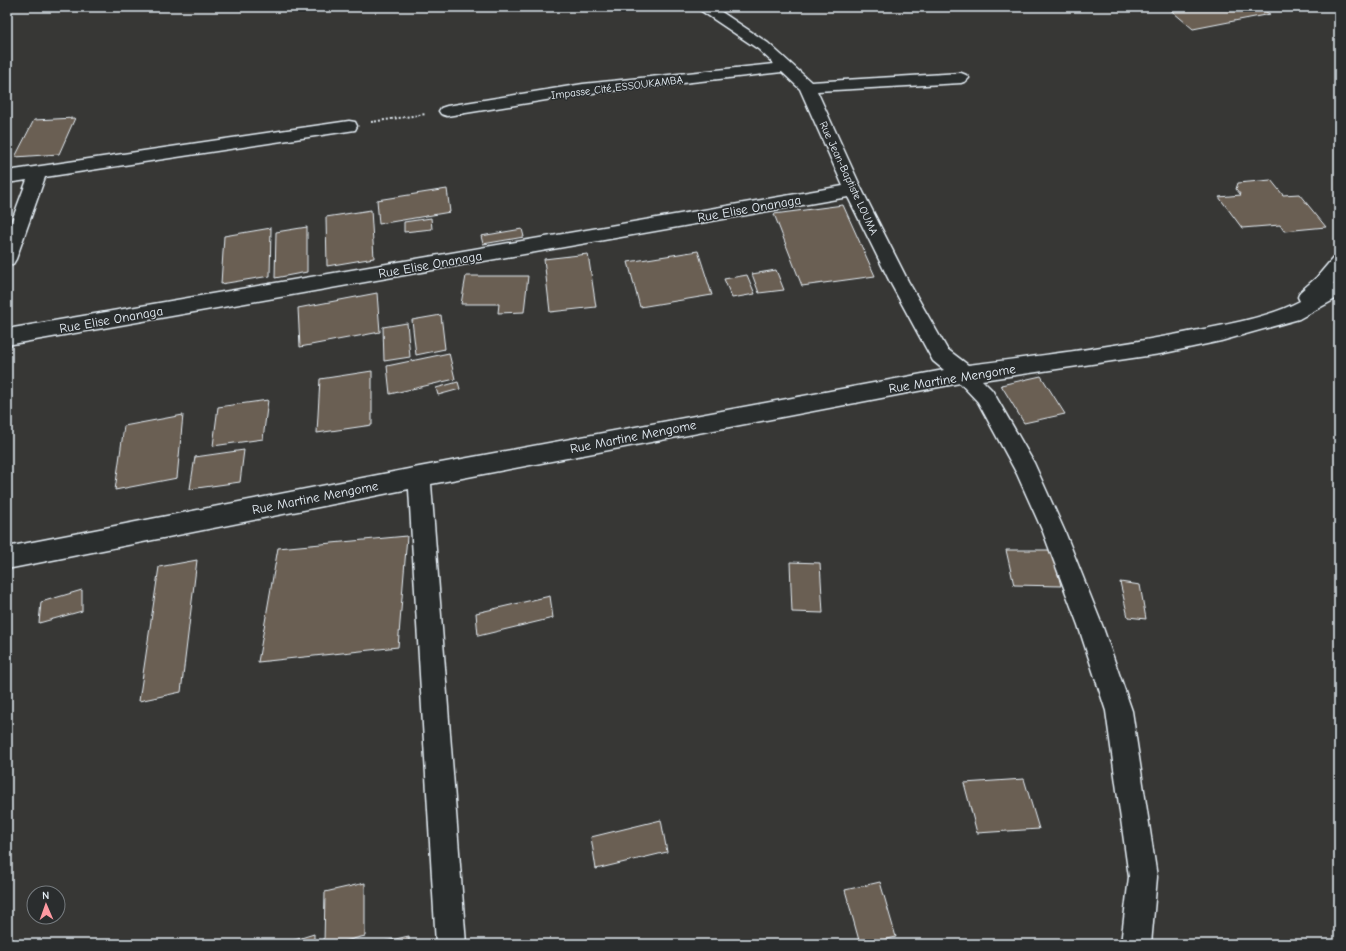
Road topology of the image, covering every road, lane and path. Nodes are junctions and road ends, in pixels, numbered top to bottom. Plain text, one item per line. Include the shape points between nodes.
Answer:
1 (705, 7) edge
2 (786, 67) junction
3 (961, 78) dead end
4 (807, 87) junction
5 (448, 111) joint
6 (349, 126) joint
7 (38, 173) junction
8 (7, 178) edge
9 (853, 190) junction
10 (7, 259) edge
11 (1339, 263) edge
12 (1339, 289) edge
13 (1260, 323) junction
14 (7, 337) edge
15 (964, 374) junction
16 (419, 476) junction
17 (7, 558) edge
18 (451, 944) edge
19 (1136, 944) edge

1 - 2 street, Rue Jean-Baptiste LOUMA via 763,46
2 - 4 street, Rue Jean-Baptiste LOUMA
2 - 5 street, Impasse Cité ESSOUKAMBA via 583,89
3 - 4 street
4 - 9 street, Rue Jean-Baptiste LOUMA
5 - 6 path
6 - 7 street
7 - 8 street
7 - 10 street
9 - 14 street, Rue Elise Onanaga
9 - 15 street, Rue Jean-Baptiste LOUMA via 899,282 940,355
11 - 13 street via 1324,282 1305,298
12 - 13 street via 1292,314
13 - 15 street, Rue Martine Mengome via 1160,346
15 - 16 street, Rue Martine Mengome
15 - 19 street, Rue Jean-Baptiste LOUMA via 985,396 1026,470 1051,525 1090,625 1119,711 1143,877
16 - 17 street, Rue Martine Mengome
16 - 18 street

